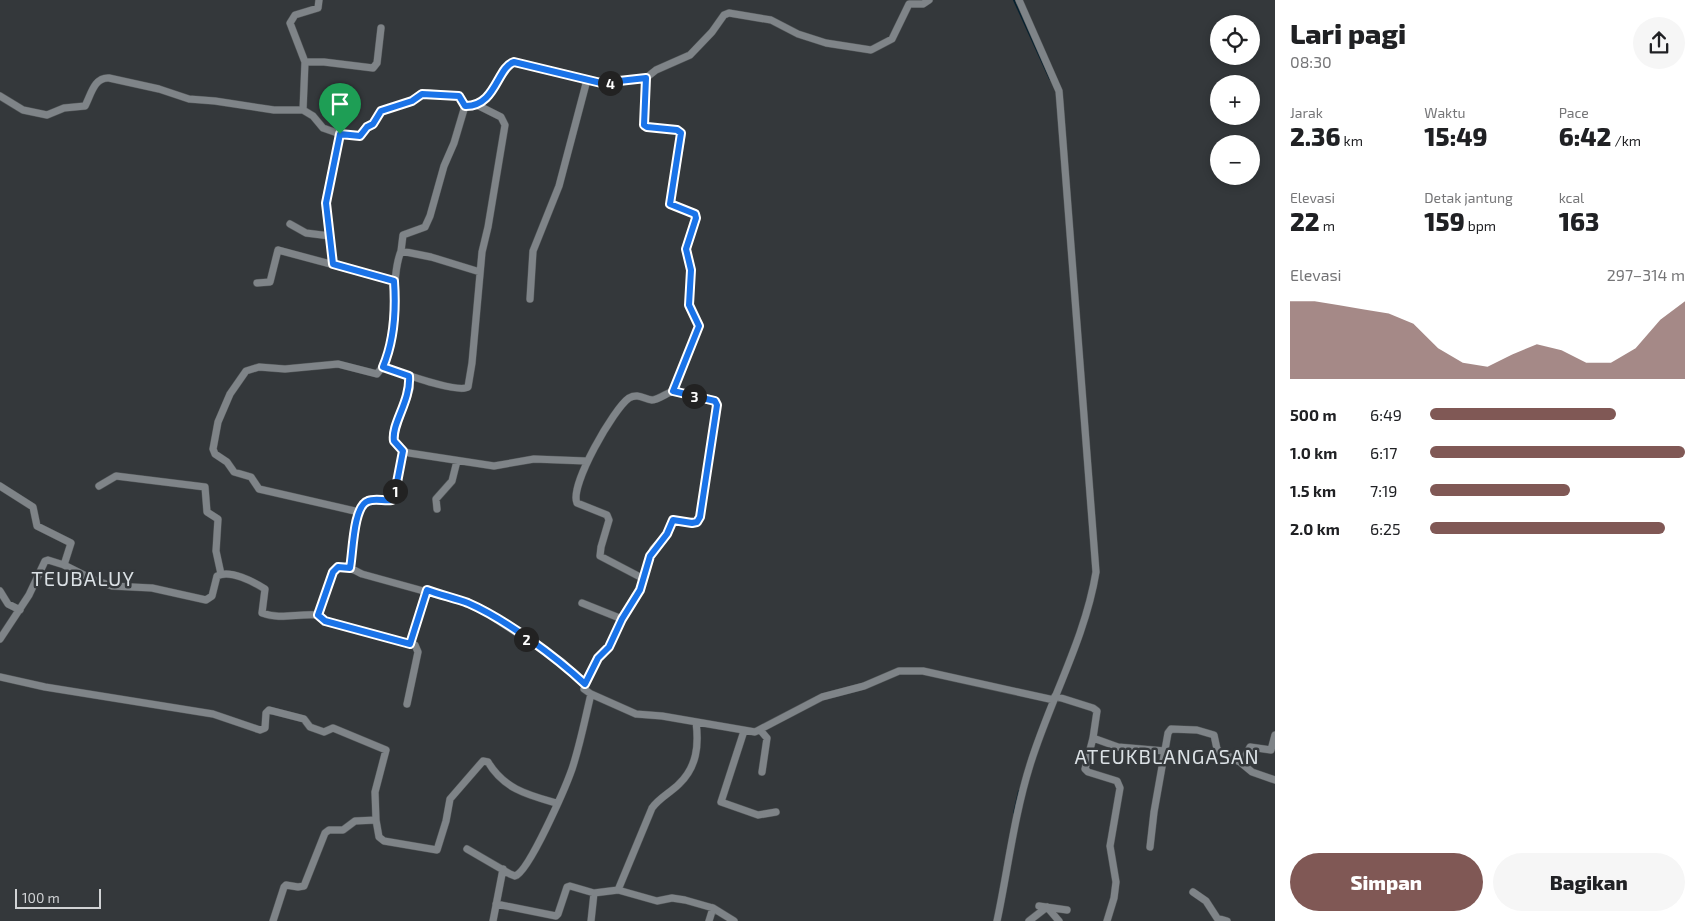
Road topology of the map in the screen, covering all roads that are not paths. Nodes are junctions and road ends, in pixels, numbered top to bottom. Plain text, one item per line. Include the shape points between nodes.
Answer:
1 (319, 0) edge
2 (929, 0) edge
3 (1019, 0) edge
4 (380, 28) dead end
5 (305, 62) junction
6 (646, 78) junction
7 (588, 80) junction
8 (0, 96) edge
9 (475, 104) junction
10 (465, 106) junction
11 (303, 110) junction
12 (340, 134) junction
13 (290, 224) dead end
14 (330, 236) junction
15 (401, 251) junction
16 (333, 264) junction
17 (480, 272) junction
18 (394, 281) junction
19 (257, 283) dead end
20 (530, 299) dead end
21 (383, 367) junction
22 (409, 376) junction
23 (673, 391) junction
24 (403, 451) junction
25 (457, 460) junction
26 (586, 461) junction
27 (0, 486) edge
28 (100, 486) dead end
29 (437, 509) dead end
30 (359, 512) junction
31 (64, 564) junction
32 (350, 568) junction
33 (221, 574) junction
34 (644, 579) junction
35 (427, 590) junction
36 (0, 591) edge
37 (582, 603) dead end
38 (20, 610) junction
39 (318, 615) junction
40 (622, 619) junction
41 (0, 639) edge
42 (410, 644) junction
43 (0, 677) edge
44 (585, 684) junction
45 (591, 694) junction
46 (1055, 698) junction
47 (407, 704) dead end
48 (696, 722) junction
49 (744, 731) junction
50 (761, 731) junction
51 (1275, 735) edge
52 (1093, 738) junction
53 (1165, 751) junction
54 (1242, 763) junction
55 (762, 772) dead end
56 (1275, 780) edge
57 (556, 803) junction
58 (776, 812) dead end
59 (376, 820) junction
60 (1150, 847) dead end
61 (467, 849) dead end
62 (503, 870) junction
63 (618, 890) junction
64 (1193, 892) dead end
65 (594, 893) junction
66 (496, 904) junction
67 (1043, 907) junction
68 (713, 908) junction
69 (1067, 910) dead end
70 (273, 921) edge
71 (493, 921) edge
72 (591, 921) edge
73 (709, 921) edge
74 (734, 921) edge
75 (997, 921) edge
76 (1029, 921) edge
77 (1059, 921) edge
78 (1107, 921) edge
79 (1227, 921) edge

1 - 5 street via 318,8 291,19
2 - 6 street via 923,4 910,4 892,39 871,50 826,44 771,20 727,14 690,55
3 - 46 street via 1059,92 1096,560 1088,609
4 - 5 street via 377,63 373,68
5 - 11 street
6 - 7 street via 609,83
6 - 23 street via 644,125 681,133 670,204 695,214 696,218 686,249 691,270 689,305 699,326
7 - 9 street via 514,62 507,66 491,92
7 - 20 street via 559,186 534,251
8 - 11 street via 23,110 47,115 64,108 85,106 97,81 103,78 189,100
9 - 10 street
9 - 17 street via 501,117 505,125
10 - 12 street via 459,96 422,94 412,101 381,111 360,136
10 - 15 street via 430,216 424,227 403,235
11 - 12 street via 323,128
12 - 14 street via 326,203
13 - 14 street via 306,233
14 - 16 street
15 - 17 street
15 - 18 street
16 - 18 street
16 - 19 street via 278,250 270,282
17 - 22 street via 468,387 462,389
18 - 21 street via 391,340
21 - 22 street
21 - 30 street via 378,374 338,364 259,368 246,372 230,394 218,422 214,442 215,454 234,472 251,476 259,489
22 - 24 street via 410,389 393,436
23 - 26 street via 656,399 630,398
23 - 34 street via 717,403 702,507 697,522 673,520 650,556
24 - 25 street
24 - 30 street via 394,498 366,501
25 - 26 street via 494,466 534,459
25 - 29 street via 452,481 436,499
26 - 34 street via 575,500 607,515 609,520 600,556
27 - 31 street via 33,507 37,526 70,542
28 - 33 street via 116,476 205,487 208,512 218,519 216,551
30 - 32 street
31 - 33 street via 112,586 152,588 201,600 211,598 216,577
31 - 38 street via 45,561
32 - 35 street
32 - 39 street via 338,567 333,572
33 - 39 street via 236,576 263,588 264,614 280,618 294,614
34 - 40 street
35 - 42 street
35 - 44 street via 467,603 488,614 562,662
36 - 38 street via 8,604
37 - 40 street
38 - 41 street
39 - 42 street via 325,621
40 - 44 street via 609,647 598,658
42 - 47 street via 415,645 418,652
43 - 59 street via 45,688 213,714 260,730 265,728 268,710 304,719 310,727 324,732 334,728 386,750 377,783
44 - 45 street via 584,688
45 - 48 street via 636,714
45 - 57 street via 572,768
46 - 50 street via 923,671 899,671 864,686 822,697
46 - 52 street via 1097,711
46 - 75 street via 1018,808
48 - 49 street
48 - 63 street via 698,743 695,760 680,783 652,808
49 - 50 street
49 - 58 street via 722,803 762,816
50 - 55 street via 767,738
51 - 54 street via 1271,750 1250,747
52 - 53 street via 1118,747
52 - 78 street via 1085,769 1117,781 1120,788 1110,846 1116,882
53 - 54 street via 1169,730 1197,730 1214,734 1218,750
53 - 60 street
54 - 56 street via 1252,772
57 - 59 street via 525,794 496,775 488,762 483,761 450,799 437,850 384,841 379,837
57 - 62 street via 537,848 520,874 515,876
59 - 70 street via 355,821 343,830 330,829 325,833 304,886 284,887
61 - 62 street
62 - 66 street
63 - 65 street
63 - 68 street via 657,901 672,898
64 - 79 street via 1206,901 1217,918
65 - 66 street via 567,887 556,916
65 - 72 street
66 - 71 street
67 - 69 street
67 - 76 street
67 - 77 street
68 - 73 street
68 - 74 street

